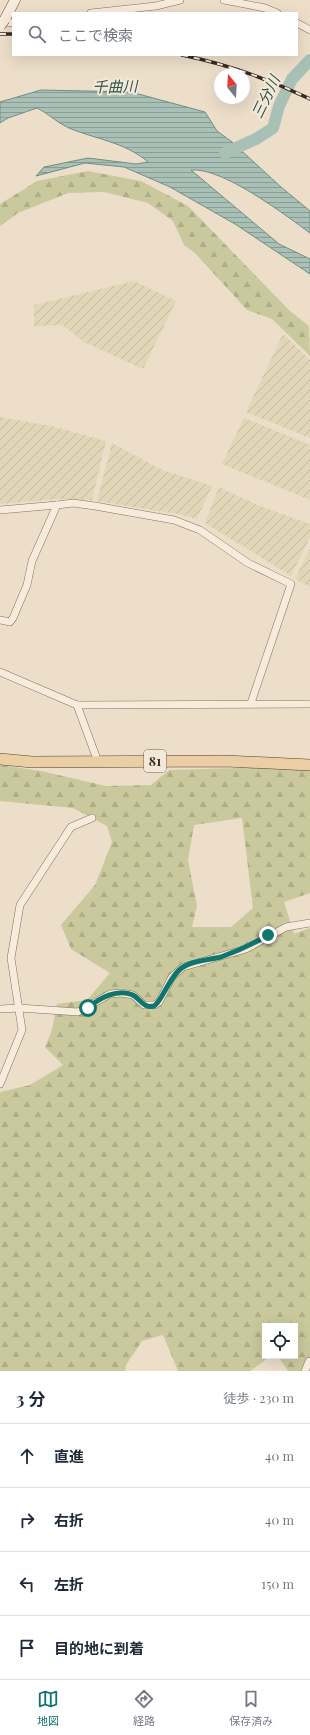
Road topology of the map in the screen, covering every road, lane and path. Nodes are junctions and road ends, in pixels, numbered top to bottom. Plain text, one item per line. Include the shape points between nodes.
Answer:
1 (15, 0) edge
2 (180, 0) edge
3 (224, 0) edge
4 (100, 12) edge
5 (275, 12) edge
6 (5, 22) edge
7 (298, 24) edge
8 (310, 30) edge
9 (56, 505) junction
10 (0, 510) edge
11 (0, 620) edge
12 (0, 672) edge
13 (251, 703) junction
14 (310, 704) edge
15 (77, 705) junction
16 (0, 759) edge
17 (98, 762) junction
18 (310, 764) edge
19 (92, 818) dead end
20 (310, 923) edge
21 (19, 1008) junction
22 (0, 1009) edge
23 (0, 1084) edge
24 (309, 1361) dead end
25 (305, 1371) edge

1 - 6 street
2 - 4 street via 156,6
3 - 5 street
7 - 8 street
9 - 10 street
9 - 11 street via 32,561 27,585 13,618 10,622
9 - 13 street via 73,503 174,520 200,530 248,563 291,584
12 - 15 street
13 - 14 street
13 - 15 street
15 - 17 street
16 - 17 main road, 81 via 32,762
17 - 18 main road, 81 via 218,761
19 - 21 street via 71,827 20,904 11,958
20 - 21 street via 286,927 246,948 183,967 172,977 155,1006 144,1005 133,995 121,993 110,994 78,1012
21 - 22 street
21 - 23 street via 22,1030
24 - 25 street

